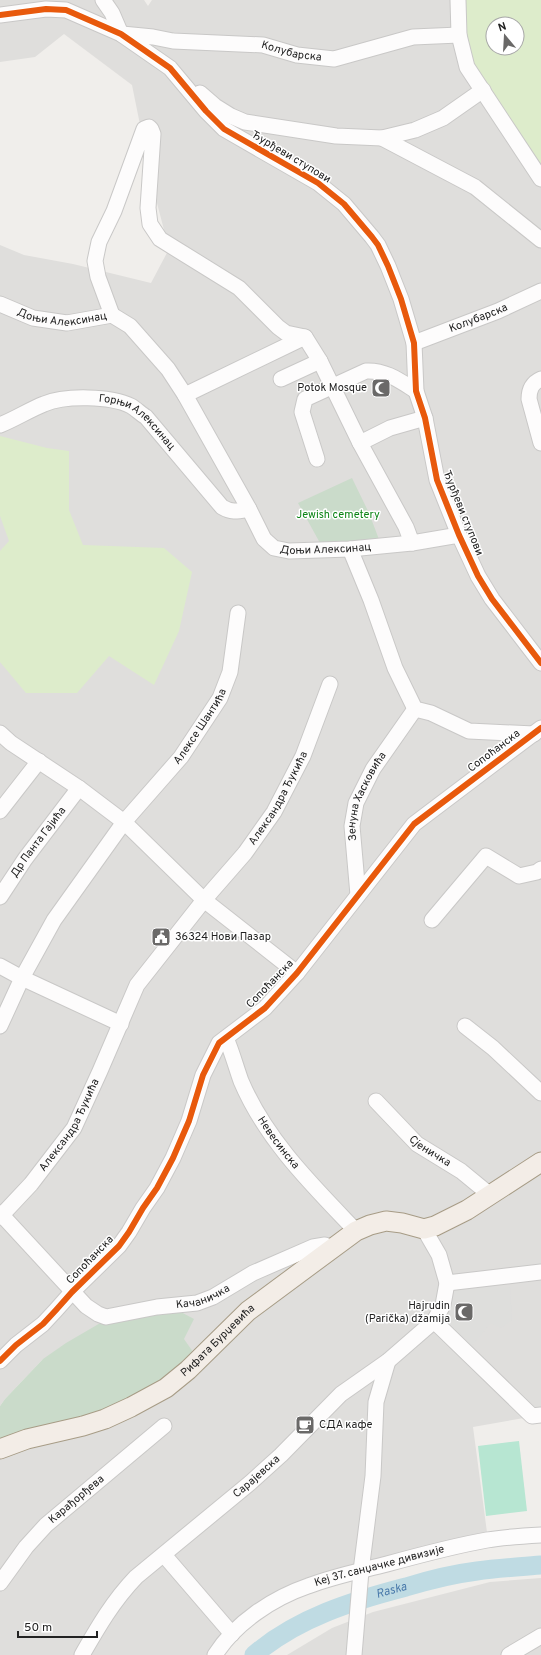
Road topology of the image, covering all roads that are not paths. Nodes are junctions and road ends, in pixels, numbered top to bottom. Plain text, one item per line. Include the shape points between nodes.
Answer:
1 (103, 0) edge
2 (458, 0) edge
3 (0, 15) edge
4 (121, 34) junction
5 (459, 36) junction
6 (170, 68) junction
7 (483, 90) junction
8 (382, 138) junction
9 (541, 179) edge
10 (541, 240) edge
11 (541, 291) edge
12 (0, 304) edge
13 (112, 315) junction
14 (305, 337) junction
15 (414, 343) junction
16 (320, 361) junction
17 (281, 379) dead end
18 (541, 379) edge
19 (332, 387) junction
20 (416, 391) junction
21 (185, 395) junction
22 (425, 418) junction
23 (0, 425) edge
24 (360, 443) junction
25 (541, 443) edge
26 (317, 459) dead end
27 (249, 509) junction
28 (459, 535) junction
29 (412, 543) junction
30 (350, 549) junction
31 (238, 613) dead end
32 (541, 663) edge
33 (330, 684) dead end
34 (415, 709) junction
35 (537, 731) edge
36 (0, 734) edge
37 (39, 761) junction
38 (79, 788) junction
39 (0, 811) edge
40 (124, 822) junction
41 (541, 869) edge
42 (358, 895) junction
43 (0, 897) edge
44 (204, 900) junction
45 (432, 920) dead end
46 (0, 966) edge
47 (297, 973) junction
48 (22, 978) junction
49 (121, 1024) junction
50 (0, 1026) edge
51 (465, 1026) dead end
52 (226, 1038) junction
53 (541, 1093) edge
54 (376, 1101) dead end
55 (541, 1162) edge
56 (489, 1194) junction
57 (1, 1215) edge
58 (424, 1229) junction
59 (356, 1231) junction
60 (333, 1248) junction
61 (541, 1272) edge
62 (447, 1283) junction
63 (72, 1292) junction
64 (434, 1321) junction
65 (0, 1361) edge
66 (388, 1361) junction
67 (541, 1415) edge
68 (164, 1426) dead end
69 (0, 1448) edge
70 (541, 1534) edge
71 (164, 1555) junction
72 (361, 1577) junction
73 (0, 1583) edge
74 (232, 1634) junction
75 (541, 1636) edge
76 (82, 1655) edge
77 (214, 1655) edge
78 (354, 1655) edge
79 (510, 1655) edge

1 - 4 street
2 - 5 street
3 - 4 street, Ђурђеви ступови via 46,9 66,10
4 - 5 street, Колубарска via 173,41 263,45 297,55 334,58 413,37
4 - 6 street, Ђурђеви ступови
5 - 7 street via 468,67
6 - 8 street via 215,106 245,122 336,136
6 - 15 street, Ђурђеви ступови via 224,129 318,183 344,204 378,245 401,299
7 - 8 street via 443,118 415,130
7 - 9 street
8 - 10 street via 475,187
11 - 15 street, Колубарска via 498,311
12 - 13 street, Доњи Алексинац via 33,318 66,323
13 - 14 street via 98,277 96,261 99,242 114,210 144,129 149,128 153,134 148,208 150,224 160,239 239,288 286,333
13 - 21 street, Доњи Алексинац via 130,326 168,369
14 - 16 street
14 - 21 street
15 - 20 street, Ђурђеви ступови
16 - 17 street
16 - 19 street
18 - 25 street via 533,384 529,391
19 - 20 street via 366,371 377,371
19 - 24 street
19 - 26 street via 305,399 302,412
20 - 22 street, Ђурђеви ступови
21 - 27 street, Доњи Алексинац
22 - 24 street via 390,428
22 - 28 street, Ђурђеви ступови via 437,480
23 - 27 street, Горњи Алексинац via 46,403 67,399 91,398 131,406 146,417 222,507 236,512
24 - 29 street via 406,527
27 - 30 street, Доњи Алексинац via 264,539 274,548 289,551
28 - 29 street, Доњи Алексинац
28 - 32 street, Ђурђеви ступови via 492,600
29 - 30 street, Доњи Алексинац
30 - 34 street via 395,668
31 - 40 street, Алексе Шантића via 230,672 220,698 181,757
33 - 44 street, Александра Ђукића via 303,756 274,812 245,853
34 - 35 street via 431,713 469,730
34 - 42 street, Зенуна Хасковића via 373,769 356,803 352,826
35 - 42 street, Сопоћанска via 414,824
36 - 37 street
37 - 38 street
37 - 39 street
38 - 40 street
38 - 43 street, Др Панта Гајића via 25,859
40 - 44 street
40 - 48 street, Алексе Шантића via 54,920
41 - 45 street via 519,876 486,856
42 - 47 street, Сопоћанска
44 - 47 street, Сопоћанска
44 - 49 street, Александра Ђукића via 137,985
46 - 48 street
47 - 52 street, Сопоћанска via 265,1008
48 - 49 street
48 - 50 street, Алексе Шантића
49 - 57 street, Александра Ђукића via 74,1128 32,1184
51 - 53 street via 493,1048
52 - 59 street, Невесинска via 241,1081 270,1134 318,1192
52 - 63 street, Сопоћанска via 203,1075 185,1131 158,1188 119,1246
54 - 56 street, Сјеничка via 417,1144 461,1171
55 - 56 main road
56 - 58 main road via 446,1222
57 - 63 street, Сопоћанска
58 - 59 main road, Рифата Бурџевића via 386,1221
58 - 62 street via 439,1255
59 - 60 main road, Рифата Бурџевића
60 - 63 street, Качаничка via 325,1245 313,1247 253,1273 197,1303 157,1307 106,1318 86,1306
60 - 69 main road, Рифата Бурџевића via 248,1311 166,1388 105,1419
61 - 62 street
62 - 64 street, Сарајевска via 443,1305
63 - 65 street, Сопоћанска via 43,1324
64 - 66 street, Сарајевска
64 - 67 street via 532,1416
66 - 71 street, Сарајевска via 341,1394 281,1455
66 - 72 street via 376,1402 374,1470
68 - 73 street, Карађорђева via 46,1525
70 - 72 street, Кеј 37. санџачке дивизије via 474,1542
71 - 74 street
71 - 76 street, Сарајевска via 124,1590
72 - 74 street, Кеј 37. санџачке дивизије via 326,1580 288,1595 259,1612
72 - 78 street
74 - 77 street, Кеј 37. санџачке дивизије
75 - 79 street

